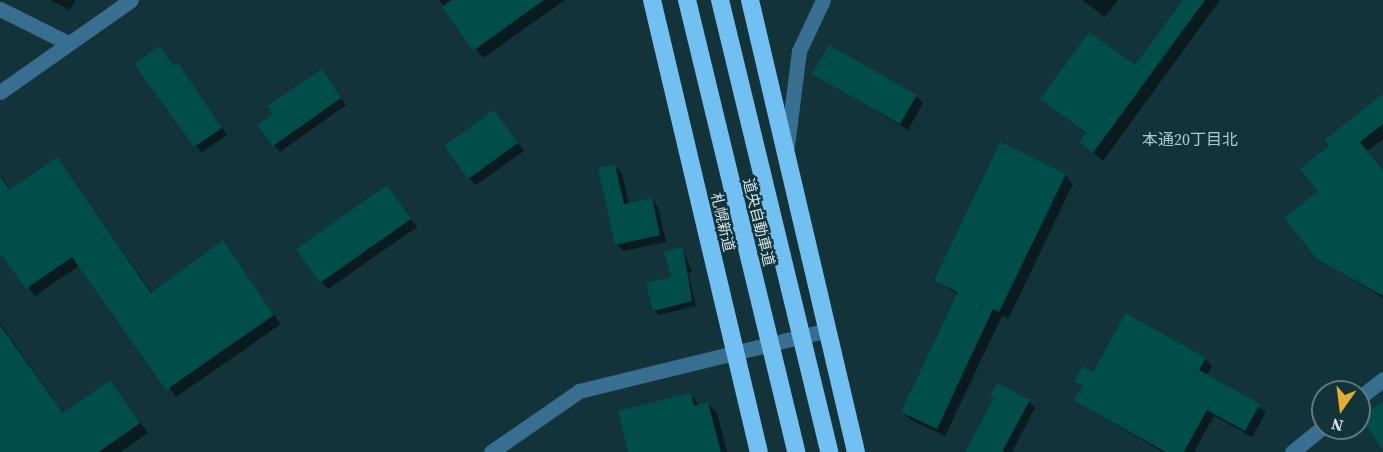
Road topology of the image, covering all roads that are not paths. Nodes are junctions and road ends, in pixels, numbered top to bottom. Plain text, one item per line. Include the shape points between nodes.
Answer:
1 (131, 0) edge
2 (652, 0) edge
3 (687, 0) edge
4 (720, 0) edge
5 (750, 0) edge
6 (823, 0) edge
7 (0, 9) edge
8 (68, 43) junction
9 (0, 92) edge
10 (786, 156) junction
11 (826, 330) junction
12 (735, 352) junction
13 (1383, 379) edge
14 (1371, 388) edge
15 (1311, 437) edge
16 (491, 452) edge
17 (759, 452) edge
18 (796, 452) edge
19 (829, 452) edge
20 (856, 452) edge
21 (1292, 452) edge

1 - 8 street
2 - 12 highway, 札幌新道
3 - 18 highway, 道央自動車道, bridge
4 - 19 highway, 道央自動車道, bridge
5 - 10 highway
6 - 10 street via 799,51 792,78
7 - 8 street
8 - 9 street
10 - 11 highway
11 - 12 street
11 - 20 highway
12 - 16 street via 579,392
12 - 17 highway, 札幌新道
13 - 14 street
15 - 21 street

